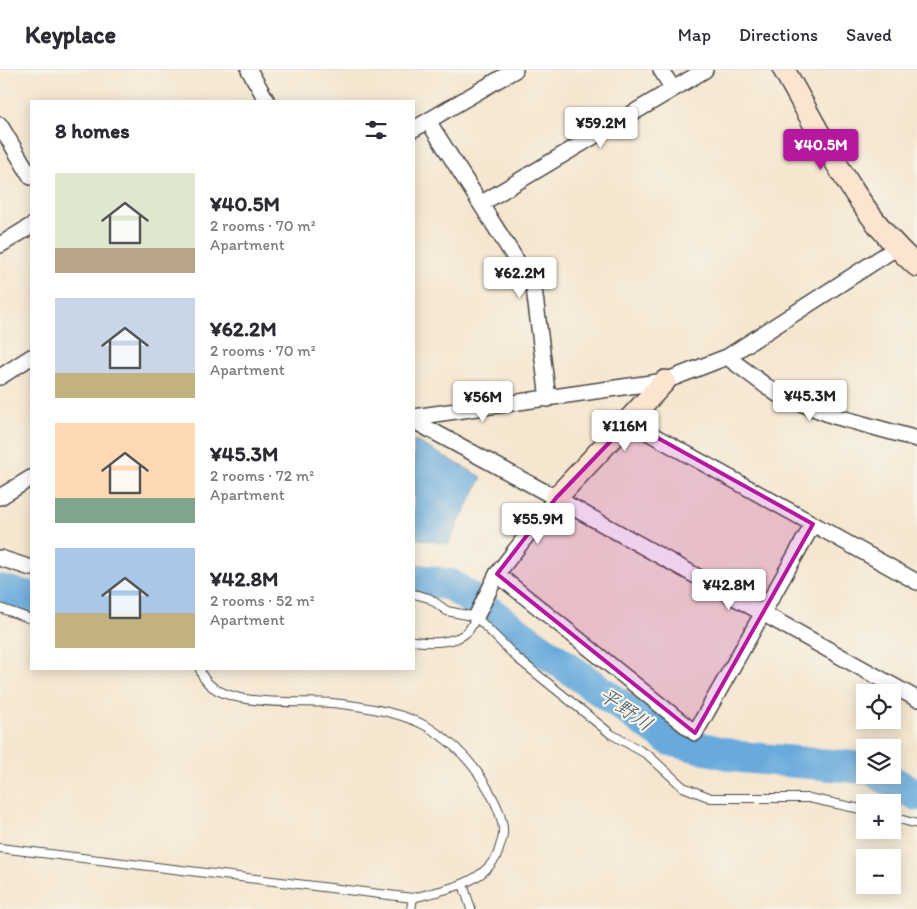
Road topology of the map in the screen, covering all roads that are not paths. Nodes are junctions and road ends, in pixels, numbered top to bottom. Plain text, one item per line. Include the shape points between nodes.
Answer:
1 (248, 70) edge
2 (515, 70) edge
3 (661, 70) edge
4 (705, 70) edge
5 (784, 70) edge
6 (673, 89) junction
7 (266, 100) edge
8 (428, 121) junction
9 (0, 125) edge
10 (415, 128) edge
11 (30, 175) edge
12 (482, 203) junction
13 (30, 227) edge
14 (0, 245) edge
15 (896, 248) junction
16 (917, 266) edge
17 (727, 357) junction
18 (30, 359) edge
19 (0, 377) edge
20 (665, 381) junction
21 (548, 399) junction
22 (415, 417) edge
23 (415, 422) edge
24 (629, 422) junction
25 (917, 439) edge
26 (30, 479) edge
27 (0, 497) edge
28 (556, 498) junction
29 (813, 524) junction
30 (0, 558) edge
31 (30, 568) edge
32 (497, 574) junction
33 (917, 582) edge
34 (415, 594) edge
35 (0, 608) edge
36 (762, 612) junction
37 (476, 617) junction
38 (30, 619) edge
39 (415, 641) edge
40 (201, 670) edge
41 (917, 699) edge
42 (856, 808) edge
43 (901, 819) edge
44 (917, 824) edge
45 (0, 848) edge
46 (463, 884) junction
47 (413, 898) junction
48 (411, 909) edge
49 (471, 909) edge

1 - 7 street
2 - 8 street
3 - 6 street
4 - 6 street
5 - 15 street via 857,198
6 - 12 street
8 - 10 street
8 - 12 street
9 - 11 street
12 - 21 street via 534,288
13 - 14 street
15 - 16 street
15 - 17 street
17 - 20 street
17 - 25 street via 777,394 834,416
18 - 19 street
20 - 21 street
20 - 24 street
21 - 22 street
23 - 28 street
24 - 28 street
24 - 29 street
26 - 27 street
28 - 32 street
28 - 36 street
29 - 33 street
29 - 36 street
30 - 31 street
32 - 36 street via 695,733
32 - 37 street
34 - 37 lane via 429,598 447,611
35 - 38 lane
36 - 41 street
37 - 39 lane via 468,632 451,640
37 - 42 lane via 516,658 611,734 648,755 683,787 711,798 810,798
40 - 46 lane via 211,686 228,695 264,701 332,703 387,712 427,727 458,749 482,778 498,808 503,838 494,860 476,878
43 - 44 lane
45 - 47 lane
46 - 47 lane
46 - 49 lane
47 - 48 lane

